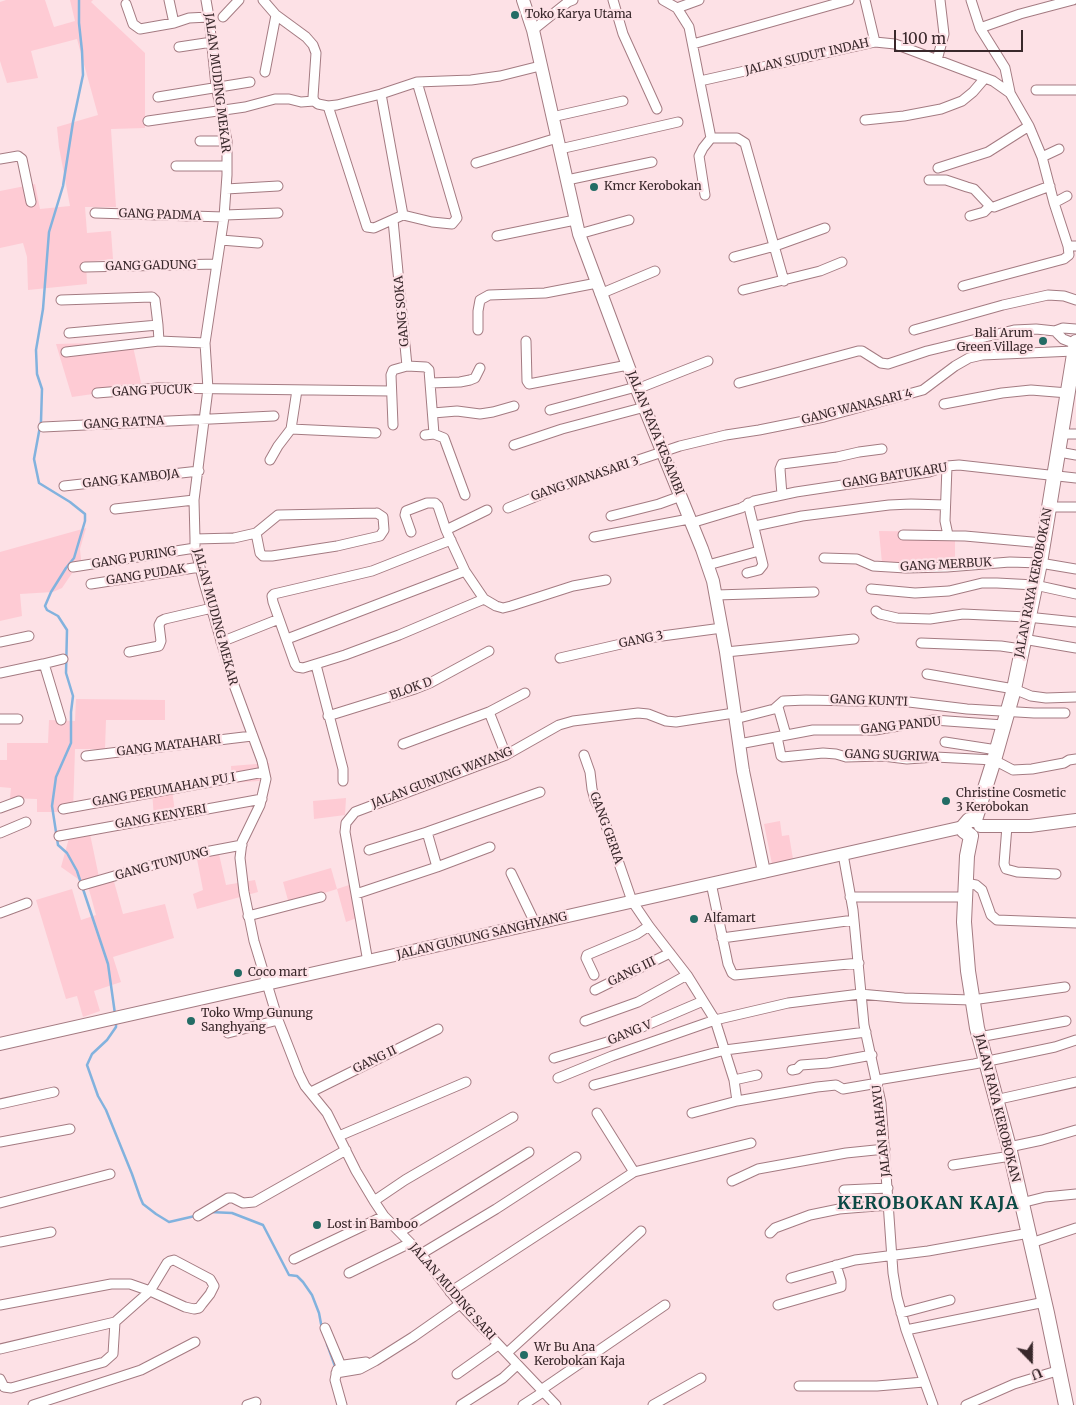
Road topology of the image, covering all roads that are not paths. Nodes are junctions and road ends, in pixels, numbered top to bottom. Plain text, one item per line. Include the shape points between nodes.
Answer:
1 (169, 0) edge
2 (206, 0) edge
3 (239, 0) edge
4 (263, 0) edge
5 (523, 0) edge
6 (613, 0) edge
7 (663, 0) edge
8 (699, 0) edge
9 (849, 0) edge
10 (865, 0) edge
11 (940, 0) edge
12 (971, 0) edge
13 (1073, 0) edge
14 (569, 1) edge
15 (126, 4) dead end
16 (677, 8) junction
17 (276, 14) junction
18 (209, 17) junction
19 (223, 17) dead end
20 (174, 23) junction
21 (980, 28) junction
22 (533, 30) junction
23 (212, 42) junction
24 (874, 42) junction
25 (693, 44) junction
26 (179, 46) dead end
27 (937, 60) junction
28 (540, 66) junction
29 (265, 72) dead end
30 (986, 78) junction
31 (700, 81) junction
32 (250, 82) dead end
33 (417, 82) junction
34 (216, 86) junction
35 (1010, 90) junction
36 (1036, 90) dead end
37 (1076, 90) edge
38 (381, 94) junction
39 (158, 97) dead end
40 (623, 101) dead end
41 (314, 102) junction
42 (328, 106) junction
43 (657, 109) dead end
44 (222, 111) junction
45 (552, 117) junction
46 (865, 120) dead end
47 (148, 121) dead end
48 (678, 122) dead end
49 (1029, 126) junction
50 (711, 138) junction
51 (200, 141) dead end
52 (227, 141) junction
53 (559, 144) junction
54 (0, 160) edge
55 (652, 162) dead end
56 (476, 163) dead end
57 (176, 166) dead end
58 (227, 166) junction
59 (938, 168) dead end
60 (567, 180) junction
61 (929, 180) dead end
62 (278, 186) dead end
63 (1050, 186) junction
64 (226, 188) junction
65 (705, 195) dead end
66 (31, 202) dead end
67 (990, 206) junction
68 (96, 213) dead end
69 (278, 213) dead end
70 (404, 215) junction
71 (224, 216) junction
72 (970, 216) dead end
73 (393, 220) junction
74 (575, 220) junction
75 (629, 220) dead end
76 (825, 228) dead end
77 (579, 234) junction
78 (497, 236) dead end
79 (221, 240) junction
80 (258, 243) dead end
81 (775, 246) junction
82 (1072, 246) edge
83 (734, 257) dead end
84 (842, 262) dead end
85 (217, 264) junction
86 (85, 267) dead end
87 (655, 271) dead end
88 (784, 281) junction
89 (963, 286) dead end
90 (599, 288) junction
91 (743, 290) dead end
92 (61, 300) dead end
93 (1076, 300) edge
94 (158, 324) junction
95 (1076, 329) edge
96 (478, 330) dead end
97 (914, 330) dead end
98 (1055, 331) junction
99 (69, 332) dead end
100 (526, 340) dead end
101 (159, 341) junction
102 (205, 343) junction
103 (1075, 346) edge
104 (66, 352) dead end
105 (708, 361) dead end
106 (628, 365) junction
107 (407, 366) junction
108 (480, 368) dead end
109 (1074, 370) edge
110 (430, 383) junction
111 (740, 383) dead end
112 (636, 388) junction
113 (208, 389) junction
114 (297, 390) junction
115 (391, 391) junction
116 (1071, 391) edge
117 (97, 393) dead end
118 (944, 404) dead end
119 (514, 406) dead end
120 (644, 407) junction
121 (550, 410) dead end
122 (433, 412) junction
123 (274, 416) dead end
124 (205, 419) junction
125 (393, 425) dead end
126 (43, 427) dead end
127 (291, 429) junction
128 (376, 433) dead end
129 (1071, 434) edge
130 (514, 445) dead end
131 (882, 449) dead end
132 (663, 452) junction
133 (1059, 452) junction
134 (1075, 454) edge
135 (270, 460) dead end
136 (947, 466) junction
137 (199, 471) junction
138 (1059, 477) junction
139 (1075, 478) edge
140 (64, 486) dead end
141 (465, 495) dead end
142 (782, 495) junction
143 (681, 496) junction
144 (194, 500) junction
145 (748, 503) junction
146 (945, 505) junction
147 (1049, 507) junction
148 (1075, 507) edge
149 (508, 508) dead end
150 (115, 509) dead end
151 (487, 510) dead end
152 (611, 516) dead end
153 (690, 521) junction
154 (755, 526) junction
155 (446, 530) junction
156 (411, 532) dead end
157 (256, 533) junction
158 (903, 535) dead end
159 (948, 535) junction
160 (594, 537) dead end
161 (195, 538) junction
162 (451, 540) junction
163 (1043, 543) junction
164 (196, 548) junction
165 (759, 551) junction
166 (824, 558) dead end
167 (1040, 563) junction
168 (708, 565) junction
169 (73, 567) dead end
170 (200, 567) junction
171 (1076, 569) edge
172 (465, 571) junction
173 (747, 573) dead end
174 (606, 580) dead end
175 (91, 584) dead end
176 (1035, 585) junction
177 (871, 588) dead end
178 (814, 592) dead end
179 (1076, 594) edge
180 (716, 595) junction
181 (484, 599) junction
182 (212, 608) junction
183 (876, 611) dead end
184 (1027, 617) junction
185 (278, 619) junction
186 (1076, 622) edge
187 (722, 628) junction
188 (29, 636) dead end
189 (287, 639) junction
190 (854, 639) dead end
191 (0, 642) edge
192 (222, 642) junction
193 (921, 643) dead end
194 (1022, 644) junction
195 (1076, 648) edge
196 (490, 651) dead end
197 (129, 652) dead end
198 (726, 652) junction
199 (560, 658) dead end
200 (63, 659) dead end
201 (43, 664) junction
202 (316, 665) junction
203 (0, 674) edge
204 (927, 674) dead end
205 (1014, 689) junction
206 (525, 693) dead end
207 (1076, 697) edge
208 (778, 707) junction
209 (1008, 711) junction
210 (489, 712) junction
211 (1065, 713) dead end
212 (328, 716) junction
213 (735, 716) junction
214 (0, 719) edge
215 (18, 719) dead end
216 (61, 720) dead end
217 (1004, 725) junction
218 (252, 736) junction
219 (782, 736) junction
220 (945, 742) dead end
221 (403, 744) dead end
222 (740, 744) junction
223 (506, 755) junction
224 (584, 755) dead end
225 (995, 755) junction
226 (86, 756) dead end
227 (1076, 759) edge
228 (264, 772) junction
229 (343, 781) dead end
230 (540, 792) dead end
231 (262, 799) junction
232 (19, 801) dead end
233 (0, 808) edge
234 (63, 809) dead end
235 (1076, 820) edge
236 (26, 822) dead end
237 (1007, 826) junction
238 (972, 827) junction
239 (427, 832) junction
240 (0, 833) edge
241 (59, 836) dead end
242 (242, 846) junction
243 (490, 847) dead end
244 (369, 850) dead end
245 (843, 854) junction
246 (437, 867) junction
247 (764, 872) junction
248 (511, 873) dead end
249 (1056, 874) dead end
250 (711, 884) junction
251 (83, 885) dead end
252 (965, 890) junction
253 (356, 894) junction
254 (321, 897) dead end
255 (850, 898) junction
256 (632, 901) junction
257 (27, 903) dead end
258 (0, 913) edge
259 (248, 916) junction
260 (854, 920) junction
261 (535, 923) junction
262 (1076, 923) edge
263 (649, 926) junction
264 (722, 938) junction
265 (670, 953) junction
266 (368, 962) junction
267 (858, 964) junction
268 (594, 975) dead end
269 (687, 975) junction
270 (267, 985) junction
271 (1065, 987) dead end
272 (594, 990) dead end
273 (860, 994) junction
274 (972, 1000) junction
275 (703, 1001) junction
276 (278, 1020) junction
277 (714, 1020) junction
278 (1066, 1021) dead end
279 (585, 1022) dead end
280 (438, 1029) dead end
281 (866, 1032) junction
282 (228, 1033) dead end
283 (979, 1037) junction
284 (1076, 1040) edge
285 (0, 1044) edge
286 (725, 1050) junction
287 (872, 1054) junction
288 (554, 1058) dead end
289 (986, 1061) junction
290 (792, 1070) dead end
291 (757, 1075) dead end
292 (558, 1078) dead end
293 (734, 1080) junction
294 (877, 1081) junction
295 (466, 1082) dead end
296 (1076, 1082) edge
297 (594, 1085) dead end
298 (54, 1092) dead end
299 (311, 1092) junction
300 (995, 1100) junction
301 (737, 1101) junction
302 (0, 1104) edge
303 (597, 1113) dead end
304 (692, 1113) dead end
305 (513, 1117) dead end
306 (70, 1128) dead end
307 (1076, 1130) edge
308 (339, 1136) junction
309 (0, 1142) edge
310 (751, 1143) dead end
311 (885, 1149) junction
312 (346, 1150) junction
313 (1010, 1151) junction
314 (529, 1152) dead end
315 (576, 1157) dead end
316 (953, 1164) dead end
317 (634, 1172) junction
318 (110, 1174) dead end
319 (732, 1181) dead end
320 (888, 1188) junction
321 (844, 1190) dead end
322 (1076, 1194) edge
323 (374, 1201) junction
324 (0, 1203) edge
325 (1021, 1203) junction
326 (889, 1204) junction
327 (198, 1216) dead end
328 (384, 1216) junction
329 (1076, 1228) edge
330 (641, 1231) dead end
331 (51, 1232) dead end
332 (400, 1232) junction
333 (770, 1233) dead end
334 (1030, 1238) junction
335 (0, 1242) edge
336 (410, 1243) junction
337 (421, 1254) junction
338 (892, 1256) junction
339 (294, 1259) dead end
340 (836, 1265) junction
341 (349, 1273) dead end
342 (791, 1278) dead end
343 (150, 1291) junction
344 (450, 1292) junction
345 (950, 1300) dead end
346 (1045, 1302) junction
347 (460, 1304) junction
348 (778, 1304) dead end
349 (0, 1305) edge
350 (665, 1305) dead end
351 (901, 1313) junction
352 (115, 1322) junction
353 (325, 1328) dead end
354 (906, 1330) junction
355 (195, 1342) dead end
356 (498, 1344) junction
357 (0, 1348) edge
358 (507, 1354) junction
359 (517, 1365) junction
360 (338, 1370) junction
361 (1060, 1370) junction
362 (457, 1374) dead end
363 (701, 1378) dead end
364 (0, 1379) edge
365 (924, 1382) junction
366 (799, 1386) dead end
367 (542, 1391) junction
368 (256, 1402) dead end
369 (33, 1405) edge
370 (247, 1405) edge
371 (342, 1405) edge
372 (461, 1405) edge
373 (523, 1405) edge
374 (556, 1405) edge
375 (653, 1405) edge
376 (933, 1405) edge
377 (966, 1405) edge
378 (1066, 1405) edge

1 - 20 street
2 - 18 street, JALAN MUDING MEKAR
3 - 19 street
4 - 17 street
5 - 22 main road, JALAN RAYA KESAMBI
6 - 43 street via 623,34
7 - 16 street
8 - 16 street
9 - 25 street
10 - 24 street
11 - 27 street via 944,34
12 - 21 street
13 - 21 street
14 - 22 street
15 - 20 street via 133,24 140,29
16 - 25 street via 689,27
17 - 29 street
17 - 41 street via 313,45 316,53
18 - 20 street
18 - 23 street, JALAN MUDING MEKAR
21 - 35 street via 1005,68
22 - 28 main road, JALAN RAYA KESAMBI
23 - 26 street
23 - 34 street, JALAN MUDING MEKAR
24 - 27 street, JALAN SUDUT INDAH via 895,44
24 - 31 street, JALAN SUDUT INDAH
25 - 31 street
27 - 30 street, JALAN SUDUT INDAH
28 - 33 street via 471,80
28 - 45 main road, JALAN RAYA KESAMBI
30 - 35 street, JALAN SUDUT INDAH
30 - 46 street via 962,101 941,109
31 - 50 street
32 - 34 street
33 - 38 street
33 - 70 street via 457,218 452,224
34 - 39 street
34 - 44 street, JALAN MUDING MEKAR
35 - 49 street, JALAN SUDUT INDAH
36 - 37 street
38 - 42 street
38 - 70 street
40 - 45 street
41 - 42 street
41 - 44 street via 275,99
42 - 73 street via 367,227 374,228
44 - 47 street
44 - 52 street, JALAN MUDING MEKAR
45 - 53 main road, JALAN RAYA KESAMBI
48 - 53 street
49 - 59 street via 988,152
49 - 63 street, JALAN SUDUT INDAH via 1049,153
50 - 65 street via 699,156
50 - 81 street via 737,138 745,142
51 - 52 street
52 - 58 street, JALAN MUDING MEKAR
53 - 56 street
53 - 60 main road, JALAN RAYA KESAMBI
54 - 66 street via 22,158
55 - 60 street
57 - 58 street
58 - 64 street, JALAN MUDING MEKAR
60 - 74 main road, JALAN RAYA KESAMBI
61 - 67 street via 946,180 967,186
62 - 64 street
63 - 67 street
63 - 82 street, JALAN SUDUT INDAH via 1060,200
64 - 71 street, JALAN MUDING MEKAR
67 - 72 street via 984,212
68 - 71 street, GANG PADMA
69 - 71 street, GANG PADMA
70 - 73 street
71 - 79 street, JALAN MUDING MEKAR
73 - 107 street, GANG SOKA
74 - 77 main road, JALAN RAYA KESAMBI
74 - 78 street
75 - 77 street
76 - 81 street
77 - 90 main road, JALAN RAYA KESAMBI
79 - 80 street
79 - 85 street, JALAN MUDING MEKAR
81 - 83 street
81 - 88 street
82 - 89 street, JALAN SUDUT INDAH via 1064,259
84 - 88 street
85 - 86 street, GANG GADUNG
85 - 102 street, JALAN MUDING MEKAR
87 - 90 street
88 - 91 street
90 - 96 street via 484,297 478,311
90 - 106 main road, JALAN RAYA KESAMBI
92 - 94 street via 152,298
93 - 97 street via 1048,295
94 - 99 street
94 - 101 street
95 - 98 street
98 - 103 street
98 - 111 street via 1014,330 888,364 858,351
100 - 106 street via 529,384
101 - 102 street
101 - 104 street
102 - 113 street, JALAN MUDING MEKAR
103 - 109 main road, JALAN RAYA KEROBOKAN
103 - 132 street, GANG WANASARI 4 via 975,356 955,366 923,390 910,394 824,417 726,435
105 - 112 street
106 - 112 main road, JALAN RAYA KESAMBI
107 - 110 street via 426,367
107 - 115 street via 393,370
108 - 110 street via 475,378 470,380
109 - 116 main road, JALAN RAYA KEROBOKAN
110 - 122 street
112 - 120 main road, JALAN RAYA KESAMBI
112 - 121 street
113 - 114 street
113 - 117 street, GANG PUCUK via 158,388
113 - 124 street, JALAN MUDING MEKAR
114 - 115 street
114 - 127 street
115 - 125 street
116 - 118 street via 1031,390
116 - 129 main road, JALAN RAYA KEROBOKAN
119 - 122 street via 480,414
120 - 130 street
120 - 132 main road, JALAN RAYA KESAMBI
122 - 141 street via 429,435 441,436 445,440
123 - 124 street, GANG RATNA
124 - 126 street, GANG RATNA
124 - 137 street, JALAN MUDING MEKAR
127 - 128 street
127 - 135 street
129 - 133 main road, JALAN RAYA KEROBOKAN
131 - 142 street via 782,464
132 - 143 main road, JALAN RAYA KESAMBI
132 - 149 street, GANG WANASARI 3 via 564,485
133 - 134 street
133 - 138 main road, JALAN RAYA KEROBOKAN
136 - 138 street, GANG BATUKARU
136 - 142 street, GANG BATUKARU via 930,472
136 - 146 street
137 - 140 street, GANG KAMBOJA
137 - 144 street, JALAN MUDING MEKAR
138 - 139 street, GANG BATUKARU
138 - 147 main road, JALAN RAYA KEROBOKAN
142 - 145 street, GANG BATUKARU
143 - 152 street
143 - 153 main road, JALAN RAYA KESAMBI
144 - 150 street
144 - 161 street, JALAN MUDING MEKAR
145 - 153 street, GANG BATUKARU via 741,508
145 - 154 street
146 - 154 street via 889,505 802,516
146 - 159 street
147 - 148 street
147 - 163 main road, JALAN RAYA KEROBOKAN
151 - 155 street
153 - 160 street, GANG BATUKARU
153 - 168 main road, JALAN RAYA KESAMBI
154 - 165 street
155 - 156 street via 438,506 432,503 406,511
155 - 162 street
157 - 157 street via 275,516 282,514 377,513 382,517 384,530 380,536 358,541 266,556 260,553
157 - 161 street via 234,538
158 - 159 street
159 - 163 street
161 - 164 street, JALAN MUDING MEKAR
162 - 172 street
162 - 185 street via 372,571 276,592 272,597
163 - 167 main road, JALAN RAYA KEROBOKAN
164 - 169 street, GANG PURING
164 - 170 street, JALAN MUDING MEKAR
165 - 168 street
165 - 173 street via 762,568
166 - 167 street, GANG MERBUK via 857,559 873,566 906,568 996,562
167 - 171 street, GANG MERBUK
167 - 176 main road, JALAN RAYA KEROBOKAN
168 - 180 main road, JALAN RAYA KESAMBI
170 - 175 street, GANG PUDAK
170 - 182 street, JALAN MUDING MEKAR
172 - 181 street
172 - 189 street
174 - 181 street via 574,586 503,608
176 - 177 street via 982,583 961,589 915,593
176 - 179 street
176 - 184 main road, JALAN RAYA KEROBOKAN
178 - 180 street
180 - 187 main road, JALAN RAYA KESAMBI
181 - 202 street
182 - 192 street, JALAN MUDING MEKAR
182 - 197 street via 161,621 160,646
183 - 184 street via 914,618 963,614
184 - 186 street
184 - 194 main road, JALAN RAYA KEROBOKAN
185 - 189 street
185 - 192 street
187 - 198 main road, JALAN RAYA KESAMBI
187 - 199 street, GANG 3 via 647,638
188 - 191 street
189 - 202 street via 297,666
190 - 198 street
192 - 218 street, JALAN MUDING MEKAR
193 - 194 street
194 - 195 street
194 - 205 main road, JALAN RAYA KEROBOKAN
196 - 212 street, BLOK D via 430,683
198 - 213 main road, JALAN RAYA KESAMBI
200 - 201 street
201 - 203 street
201 - 216 street
202 - 212 street
204 - 205 street
205 - 207 street via 1031,696
205 - 209 main road, JALAN RAYA KEROBOKAN
206 - 210 street
208 - 209 street, GANG KUNTI via 788,701 838,700 909,702
208 - 213 street, GANG KUNTI
208 - 219 street
209 - 211 street, GANG KUNTI
209 - 217 main road, JALAN RAYA KEROBOKAN
210 - 221 street
210 - 223 street
212 - 229 street
213 - 222 main road, JALAN RAYA KESAMBI
213 - 223 street, JALAN GUNUNG WAYANG via 676,722 638,713 573,721 559,724
214 - 215 street
217 - 219 street, GANG PANDU via 934,720 875,730 813,730
217 - 225 main road, JALAN RAYA KEROBOKAN
218 - 226 street, GANG MATAHARI
218 - 228 street, JALAN MUDING MEKAR
219 - 222 street, GANG PANDU
219 - 225 street, GANG SUGRIWA via 783,757 823,753 907,759
220 - 225 street
222 - 247 main road, JALAN RAYA KESAMBI
223 - 253 street, JALAN GUNUNG WAYANG via 349,817 345,832
224 - 256 street, GANG GERIA via 595,800
225 - 227 street via 1013,770
225 - 238 main road, JALAN RAYA KEROBOKAN
228 - 231 street, JALAN MUDING MEKAR
228 - 234 street, GANG PERUMAHAN PU I
230 - 239 street
231 - 241 street, GANG KENYERI
231 - 242 street, JALAN MUDING MEKAR
232 - 233 street
235 - 237 main road, JALAN GUNUNG SANGHYANG via 1049,825
236 - 240 street
237 - 238 main road, JALAN GUNUNG SANGHYANG
237 - 249 street via 1006,869
238 - 245 main road, JALAN GUNUNG SANGHYANG
238 - 252 main road, JALAN RAYA KEROBOKAN
239 - 244 street
239 - 246 street
242 - 251 street, GANG TUNJUNG via 184,856
242 - 259 street, JALAN MUDING MEKAR via 240,858
243 - 246 street
245 - 247 main road, JALAN GUNUNG SANGHYANG
245 - 255 street, JALAN RAHAYU
246 - 253 street
247 - 250 main road, JALAN GUNUNG SANGHYANG
248 - 261 street
250 - 256 main road, JALAN GUNUNG SANGHYANG
250 - 264 street
252 - 255 street
252 - 262 street via 976,885 982,890 991,915 997,920
252 - 274 main road, JALAN RAYA KEROBOKAN via 964,922
253 - 266 street, JALAN GUNUNG WAYANG
254 - 259 street
255 - 260 street, JALAN RAHAYU
256 - 261 main road, JALAN GUNUNG SANGHYANG
256 - 263 street, GANG GERIA
257 - 258 street
259 - 270 street, JALAN MUDING MEKAR
260 - 264 street
260 - 267 street, JALAN RAHAYU
261 - 266 main road, JALAN GUNUNG SANGHYANG
263 - 265 street, GANG GERIA
263 - 268 street via 587,955
264 - 267 street via 728,964 735,975
265 - 269 street, GANG GERIA
265 - 272 street, GANG III
266 - 270 main road, JALAN GUNUNG SANGHYANG
267 - 273 street, JALAN RAHAYU
269 - 275 street, GANG GERIA
269 - 279 street via 638,1002
270 - 276 street, JALAN MUDING SARI
270 - 285 main road, JALAN GUNUNG SANGHYANG
271 - 274 street
273 - 274 street
273 - 277 street via 788,1003
273 - 281 street, JALAN RAHAYU
274 - 283 main road, JALAN RAYA KEROBOKAN
275 - 277 street, GANG GERIA
275 - 288 street, GANG V via 607,1042
276 - 282 street
276 - 299 street, JALAN MUDING SARI via 299,1074
277 - 286 street, GANG GERIA
277 - 292 street
278 - 283 street
280 - 299 street, GANG II
281 - 286 street
281 - 287 street, JALAN RAHAYU
283 - 289 main road, JALAN RAYA KEROBOKAN
284 - 289 street
286 - 293 street, GANG GERIA
286 - 297 street
287 - 290 street via 801,1065
287 - 294 street, JALAN RAHAYU
289 - 294 street
289 - 300 main road, JALAN RAYA KEROBOKAN
291 - 293 street
293 - 301 street, GANG GERIA
294 - 301 street via 843,1089 836,1084
294 - 311 street, JALAN RAHAYU
295 - 308 street
296 - 300 street
298 - 302 street
299 - 308 street, JALAN MUDING SARI
300 - 313 main road, JALAN RAYA KEROBOKAN
301 - 304 street
303 - 317 street
305 - 323 street
306 - 309 street
307 - 313 street
308 - 312 street, JALAN MUDING SARI
310 - 317 street
311 - 319 street via 758,1169
311 - 320 street, JALAN RAHAYU
312 - 323 street, JALAN MUDING SARI
312 - 327 street via 254,1202 243,1203 228,1198
313 - 316 street
313 - 325 main road, JALAN RAYA KEROBOKAN
314 - 332 street
315 - 337 street
317 - 344 street
318 - 324 street
320 - 321 street
320 - 326 street, JALAN RAHAYU
322 - 325 street
323 - 328 street, JALAN MUDING SARI
325 - 334 main road, JALAN RAYA KEROBOKAN
326 - 333 street via 810,1215 775,1228
326 - 338 street, JALAN RAHAYU
328 - 332 street, JALAN MUDING SARI
328 - 339 street
329 - 334 street
330 - 358 street
331 - 335 street
332 - 336 street, JALAN MUDING SARI
334 - 338 street via 977,1241
334 - 346 main road, JALAN RAYA KEROBOKAN
336 - 337 street, JALAN MUDING SARI
336 - 341 street
337 - 344 street, JALAN MUDING SARI
338 - 340 street
338 - 351 street, JALAN RAHAYU
340 - 342 street
340 - 348 street via 840,1287
343 - 343 street via 166,1263 174,1260 210,1279 214,1286 199,1308 194,1309
343 - 349 street via 130,1284 111,1284
343 - 352 street
344 - 347 street, JALAN MUDING SARI
345 - 351 street
346 - 354 street
346 - 361 main road, JALAN RAYA KEROBOKAN
347 - 356 street, JALAN MUDING SARI
347 - 360 street via 368,1365 360,1369
350 - 367 street
351 - 354 street, JALAN RAHAYU
352 - 357 street
352 - 364 street via 113,1354 104,1362 11,1388 4,1387
353 - 360 street
354 - 365 street, JALAN RAHAYU
355 - 369 street via 141,1370
356 - 358 street, JALAN MUDING SARI
356 - 362 street
358 - 359 street, JALAN MUDING SARI
359 - 367 street, JALAN MUDING SARI
359 - 372 street
360 - 371 street via 335,1380
361 - 377 street via 1014,1384
361 - 378 main road, JALAN RAYA KEROBOKAN
363 - 375 street
365 - 366 street
365 - 376 street, JALAN RAHAYU
367 - 373 street
367 - 374 street, JALAN MUDING SARI
368 - 370 street

